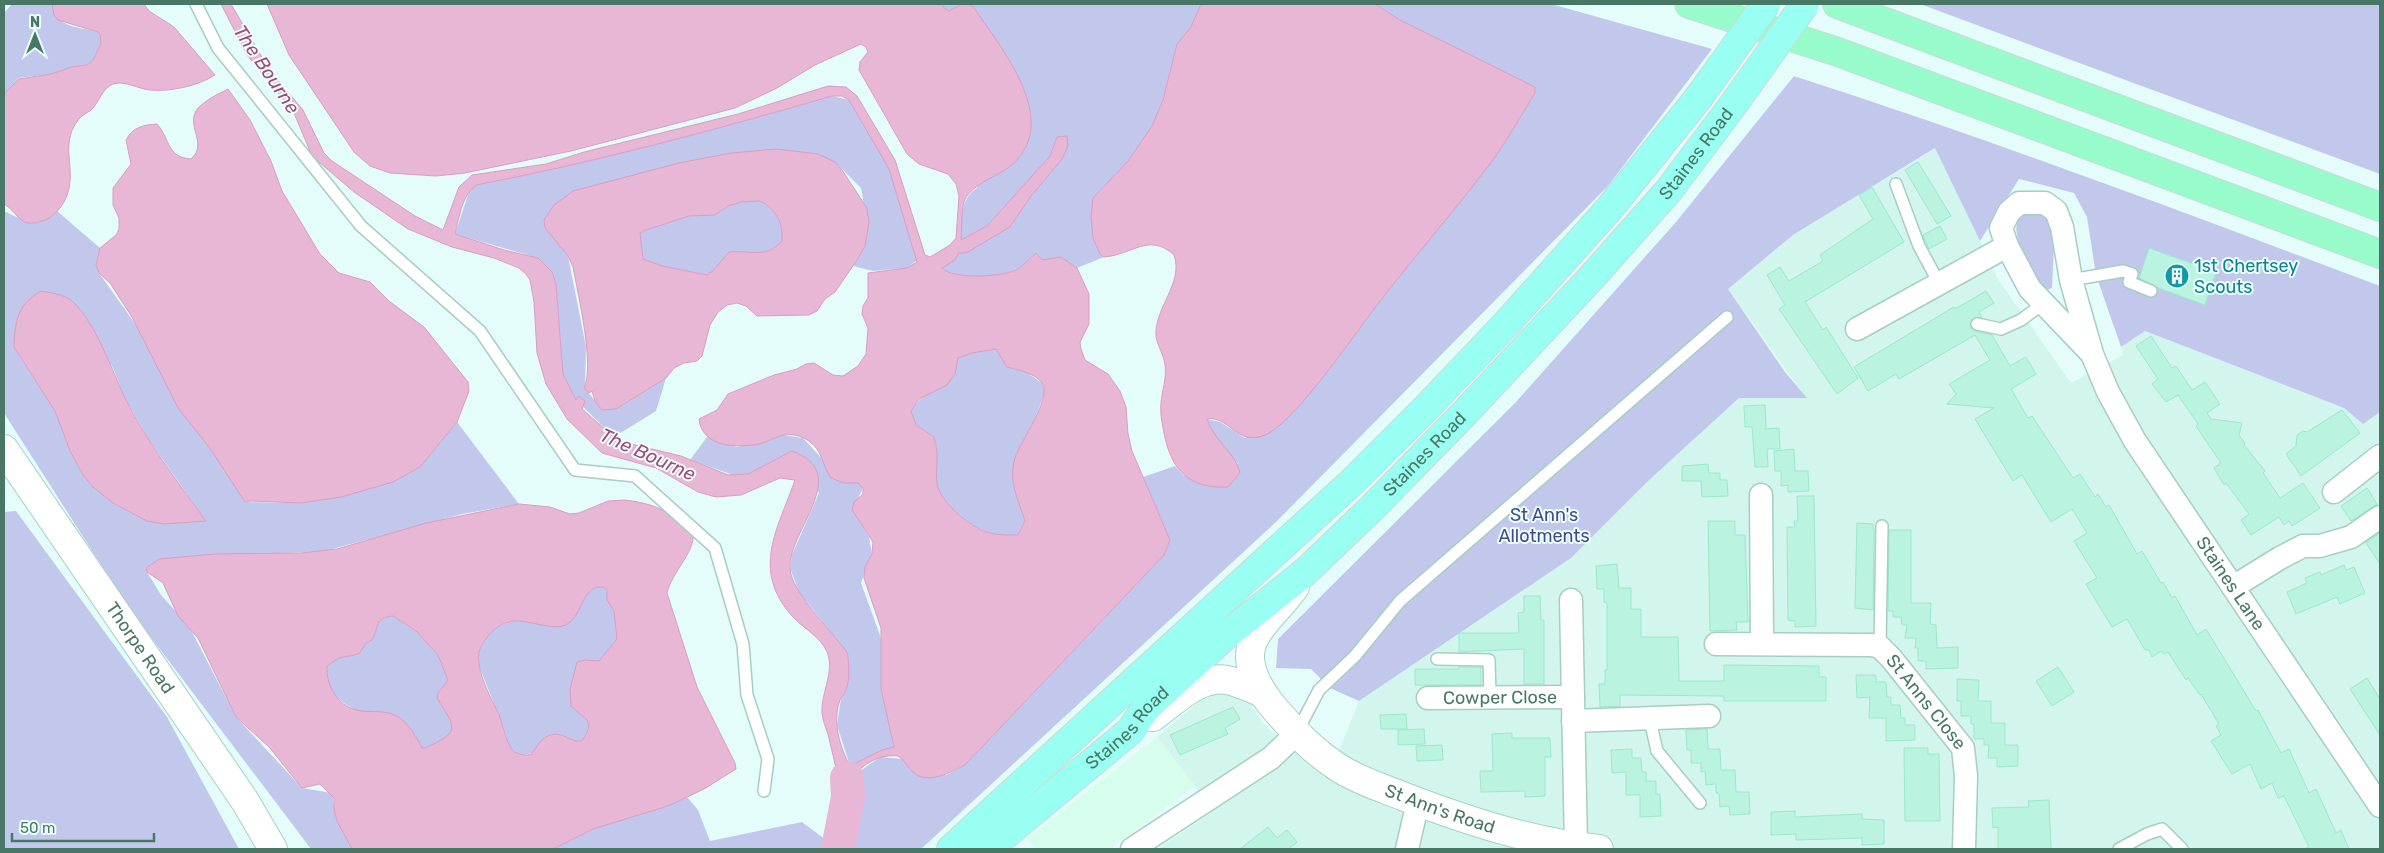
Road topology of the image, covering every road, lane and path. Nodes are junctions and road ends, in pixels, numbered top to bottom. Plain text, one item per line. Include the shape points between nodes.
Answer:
1 (196, 4) edge
2 (1689, 4) edge
3 (1766, 4) edge
4 (1805, 4) edge
5 (1837, 4) edge
6 (1896, 184) dead end
7 (2380, 207) edge
8 (2007, 246) junction
9 (2380, 254) edge
10 (2071, 280) junction
11 (1939, 283) junction
12 (2151, 291) dead end
13 (2044, 303) junction
14 (1727, 317) dead end
15 (1977, 324) dead end
16 (1857, 329) dead end
17 (2092, 354) junction
18 (4, 449) edge
19 (2379, 461) edge
20 (2334, 492) dead end
21 (1761, 495) dead end
22 (2380, 517) edge
23 (1882, 526) dead end
24 (1304, 573) junction
25 (2233, 587) junction
26 (1570, 600) dead end
27 (1189, 633) junction
28 (1225, 636) junction
29 (1716, 644) dead end
30 (1762, 644) junction
31 (1880, 647) junction
32 (1437, 659) dead end
33 (1251, 662) junction
34 (1260, 692) junction
35 (1490, 696) junction
36 (1572, 697) junction
37 (1428, 698) dead end
38 (1709, 716) dead end
39 (1650, 720) junction
40 (1573, 721) junction
41 (1130, 731) junction
42 (1296, 734) junction
43 (764, 791) dead end
44 (1418, 802) junction
45 (1700, 803) dead end
46 (2380, 806) edge
47 (1587, 848) edge
48 (273, 849) edge
49 (951, 849) edge
50 (988, 849) edge
51 (1132, 849) edge
52 (1407, 849) edge
53 (1964, 849) edge
54 (2119, 849) edge
55 (2182, 849) edge

1 - 43 lane via 218,48 361,226 480,331 575,470 634,476 715,548 743,644 747,695 768,759
2 - 9 highway via 1838,52
3 - 27 main road, Staines Road, bridge via 1699,97 1609,209 1506,324 1353,480
4 - 24 main road, Staines Road, bridge via 1669,190 1454,425
5 - 7 highway
6 - 11 lane via 1919,246
8 - 10 street, Staines Lane via 2001,228 2009,212 2020,203 2045,203 2056,211 2062,227
8 - 11 street
8 - 13 street, Staines Lane via 2030,289
10 - 12 lane via 2123,271 2132,274 2129,282
10 - 17 street, Staines Lane
11 - 16 street
13 - 15 lane via 2022,320 2001,329
13 - 17 street, Staines Lane
14 - 42 lane via 1400,601 1355,656 1324,683
17 - 25 street, Staines Lane via 2135,441
18 - 48 main road, Thorpe Road via 245,801
19 - 20 street
21 - 30 street
22 - 25 street via 2351,537 2320,546 2303,546
23 - 31 lane
24 - 28 main road, Staines Road
24 - 33 main road, St Ann's Road via 1257,634 1251,648
25 - 46 street, Staines Lane
26 - 36 street, Cowper Close
27 - 28 main road
27 - 49 main road, Staines Road
28 - 33 main road, St Ann's Road
28 - 41 main road, Staines Road via 1146,708
29 - 30 street, St Anns Close
30 - 31 street, St Anns Close
31 - 53 street, St Anns Close via 1963,748 1966,776
32 - 35 lane via 1489,660
33 - 34 main road, St Ann's Road
34 - 41 main road, St Ann's Road via 1230,680 1215,680 1180,695
34 - 42 main road, St Ann's Road
35 - 36 street, Cowper Close
35 - 37 street, Cowper Close
36 - 40 street, Cowper Close
38 - 39 street, Cowper Close
39 - 40 street, Cowper Close
39 - 45 lane via 1657,751
40 - 47 street, Cowper Close
41 - 50 main road, Staines Road
42 - 44 main road, St Ann's Road via 1340,769
42 - 51 street via 1271,758
44 - 47 main road, St Ann's Road via 1471,822
44 - 52 street
54 - 55 lane via 2162,830

